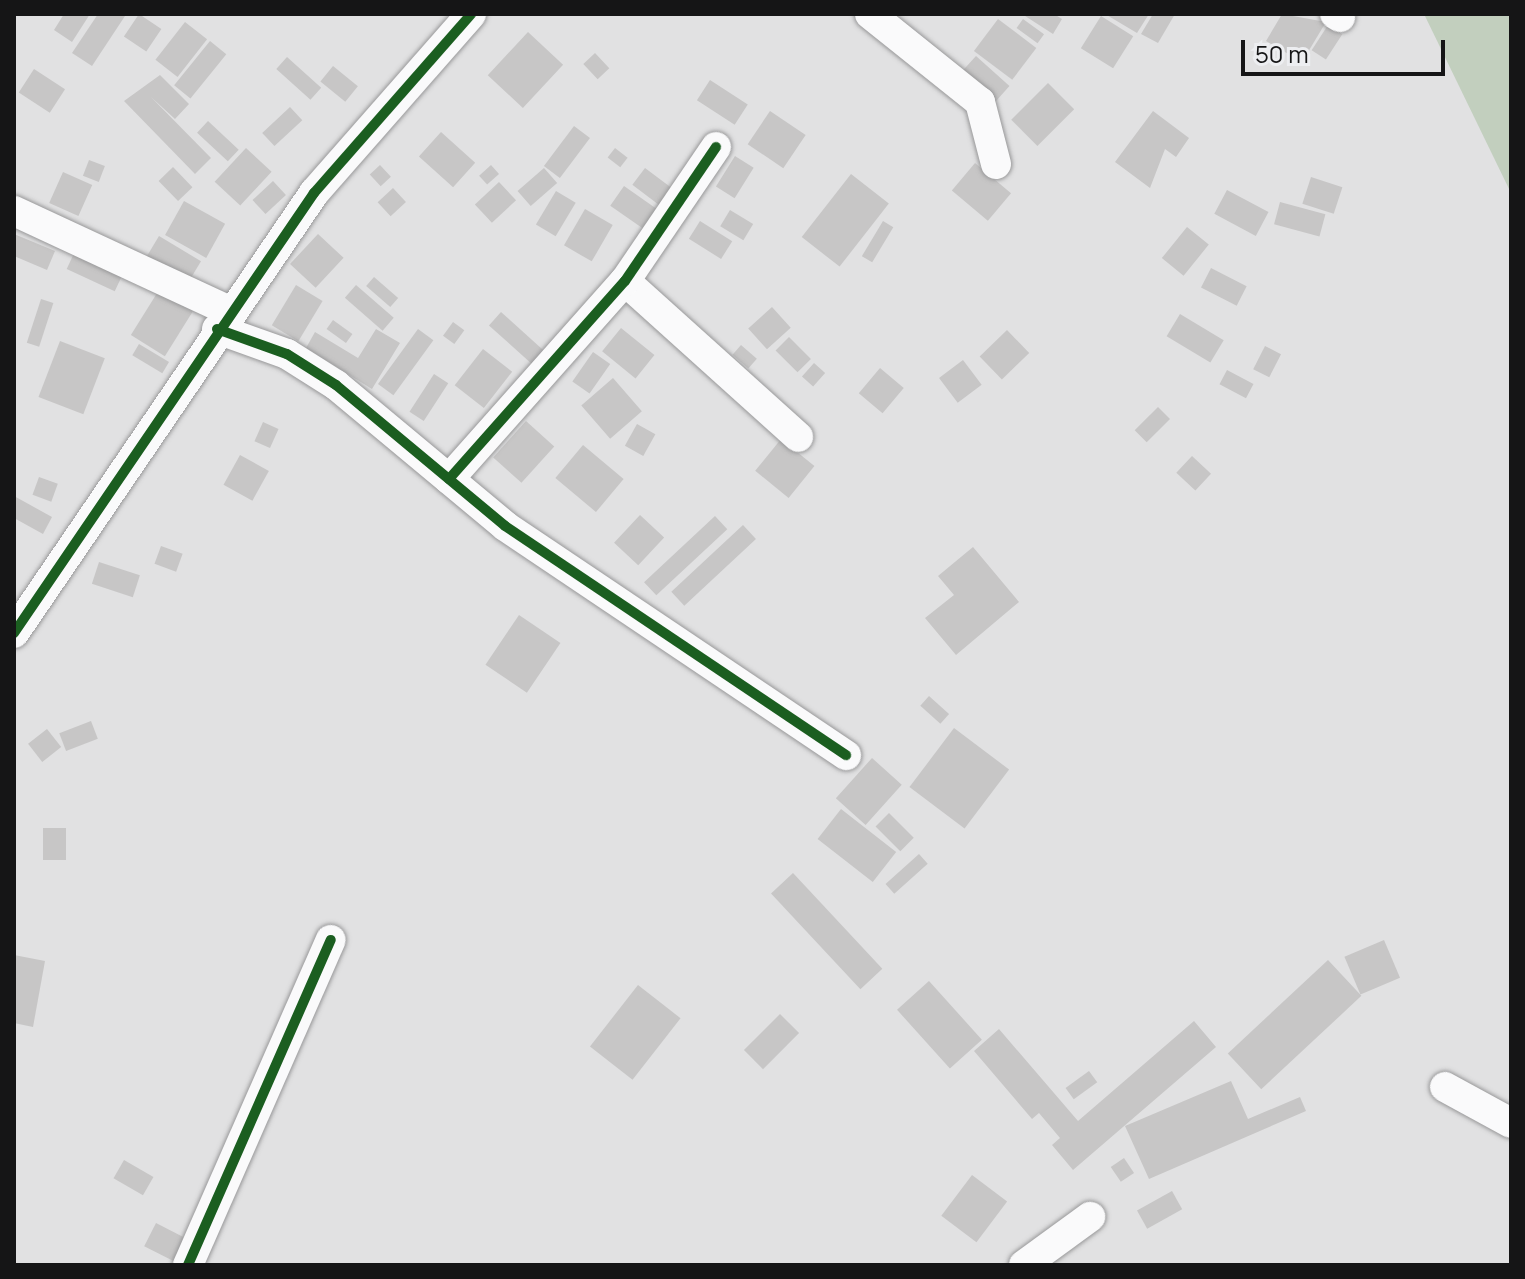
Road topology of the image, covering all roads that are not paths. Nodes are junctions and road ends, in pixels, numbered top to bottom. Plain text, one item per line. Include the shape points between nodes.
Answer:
1 (471, 14) edge
2 (881, 16) edge
3 (716, 147) dead end
4 (996, 164) dead end
5 (14, 211) edge
6 (625, 281) junction
7 (223, 320) junction
8 (798, 437) dead end
9 (449, 479) junction
10 (14, 633) edge
11 (846, 755) dead end
12 (331, 940) dead end
13 (1445, 1087) dead end
14 (1511, 1123) edge
15 (1090, 1217) dead end
16 (188, 1265) edge
17 (1024, 1265) edge

1 - 7 street via 314,193
2 - 4 street via 980,102
3 - 6 street
5 - 7 street
6 - 8 street
6 - 9 street
7 - 9 street via 336,385
7 - 10 street
9 - 11 street via 505,526
12 - 16 street
13 - 14 street
15 - 17 street

